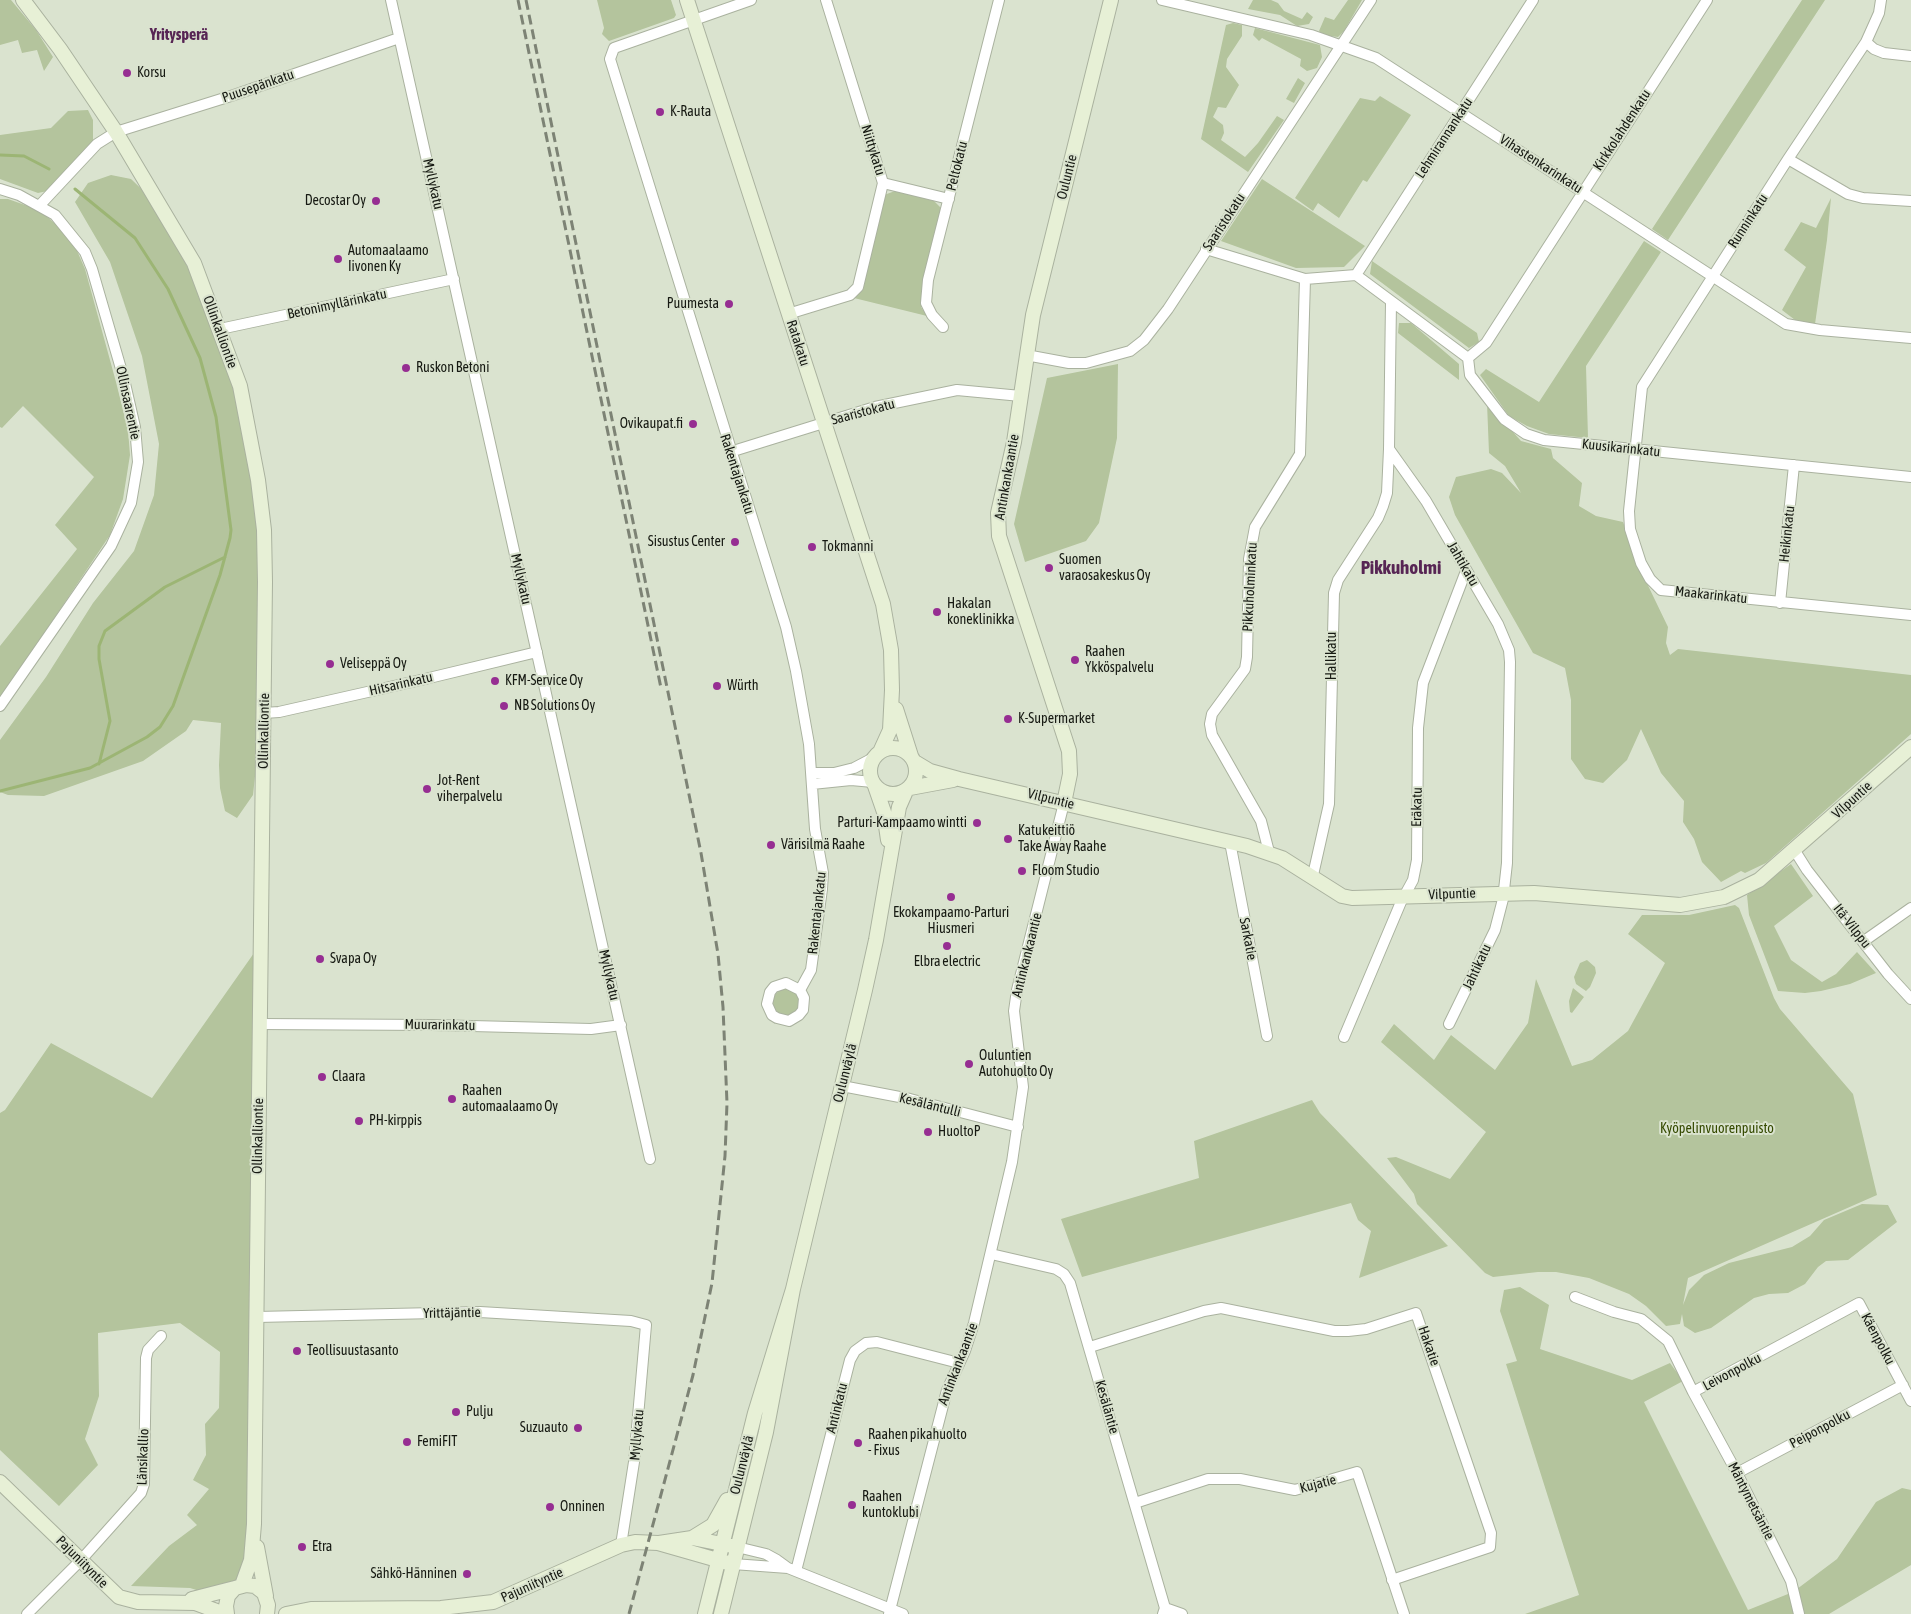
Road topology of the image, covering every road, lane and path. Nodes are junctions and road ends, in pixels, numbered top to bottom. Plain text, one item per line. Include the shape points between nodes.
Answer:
1 (23, 0) edge
2 (391, 0) edge
3 (687, 0) edge
4 (751, 0) edge
5 (826, 0) edge
6 (999, 0) edge
7 (1111, 0) edge
8 (1162, 0) edge
9 (1371, 0) edge
10 (1533, 0) edge
11 (1707, 0) edge
12 (1881, 0) edge
13 (693, 19) junction
14 (399, 38) junction
15 (1866, 42) junction
16 (1340, 46) junction
17 (1911, 56) edge
18 (1461, 112) junction
19 (116, 132) junction
20 (1788, 159) junction
21 (883, 183) junction
22 (0, 189) edge
23 (1582, 191) junction
24 (949, 199) junction
25 (1911, 201) edge
26 (40, 205) junction
27 (1206, 249) junction
28 (1356, 275) junction
29 (1712, 276) junction
30 (454, 278) junction
31 (1305, 280) junction
32 (1391, 302) junction
33 (788, 314) junction
34 (943, 326) dead end
35 (220, 329) junction
36 (1911, 338) edge
37 (1026, 355) junction
38 (1468, 358) junction
39 (1021, 396) junction
40 (824, 422) junction
41 (1389, 449) junction
42 (1634, 449) junction
43 (730, 452) junction
44 (1794, 465) junction
45 (1911, 477) edge
46 (1466, 571) junction
47 (1780, 603) junction
48 (1911, 615) edge
49 (537, 652) junction
50 (892, 690) junction
51 (0, 706) edge
52 (264, 713) junction
53 (1911, 747) edge
54 (878, 754) junction
55 (913, 759) junction
56 (812, 779) junction
57 (959, 779) junction
58 (873, 784) junction
59 (908, 789) junction
60 (1064, 803) junction
61 (1230, 842) junction
62 (1795, 851) junction
63 (1268, 852) junction
64 (890, 856) junction
65 (1313, 875) junction
66 (1504, 892) junction
67 (1404, 896) junction
68 (1911, 908) edge
69 (1864, 941) junction
70 (800, 990) dead end
71 (1911, 999) edge
72 (259, 1024) junction
73 (1450, 1024) dead end
74 (621, 1026) junction
75 (1267, 1036) dead end
76 (1344, 1037) dead end
77 (842, 1086) junction
78 (1018, 1127) junction
79 (650, 1159) dead end
80 (991, 1254) junction
81 (1575, 1297) dead end
82 (1859, 1303) joint
83 (788, 1306) junction
84 (257, 1317) junction
85 (646, 1325) joint
86 (161, 1336) dead end
87 (1090, 1347) junction
88 (959, 1363) junction
89 (1903, 1385) junction
90 (1693, 1392) junction
91 (1911, 1401) edge
92 (746, 1448) junction
93 (1737, 1473) junction
94 (0, 1482) edge
95 (1135, 1502) junction
96 (254, 1524) junction
97 (692, 1538) junction
98 (658, 1543) junction
99 (621, 1544) junction
100 (723, 1544) junction
101 (737, 1547) junction
102 (81, 1560) junction
103 (719, 1560) junction
104 (733, 1564) junction
105 (792, 1570) junction
106 (1392, 1580) junction
107 (238, 1587) junction
108 (181, 1602) junction
109 (267, 1604) edge
110 (158, 1608) edge
111 (311, 1609) junction
112 (890, 1611) edge
113 (1164, 1611) edge
114 (27, 1614) edge
115 (226, 1614) edge
116 (286, 1614) edge
117 (705, 1614) edge
118 (721, 1614) edge
119 (903, 1614) edge
120 (1182, 1614) edge
121 (1404, 1614) edge
122 (1799, 1614) edge

1 - 19 street, Ollinkalliontie
2 - 14 street, Myllykatu
3 - 13 street, Ratakatu
4 - 13 street
5 - 21 street, Niittykatu
6 - 24 street, Peltokatu
7 - 37 street, Ouluntie via 1033,315
8 - 16 street, Vihastenkarinkatu via 1311,35
9 - 16 street, Saaristokatu
10 - 18 street, Lehmirannankatu
11 - 23 street, Kirkkolahdenkatu
12 - 15 street, Runninkatu
13 - 33 street, Ratakatu
13 - 43 street, Rakentajankatu via 614,48 610,59
14 - 19 street, Puusepänkatu
14 - 30 street, Myllykatu
15 - 17 street via 1884,53
15 - 20 street, Runninkatu
16 - 18 street, Vihastenkarinkatu via 1376,58
16 - 27 street, Saaristokatu
18 - 23 street, Vihastenkarinkatu
18 - 28 street, Lehmirannankatu
19 - 26 street via 97,144
19 - 35 street, Ollinkalliontie via 194,263
20 - 25 street via 1848,194
20 - 29 street, Runninkatu
21 - 24 street
21 - 33 street, Niittykatu via 858,287 850,295
22 - 26 street, Ollinsaarentie
23 - 29 street, Vihastenkarinkatu
23 - 38 street, Kirkkolahdenkatu via 1486,343
24 - 34 street, Peltokatu via 926,294 928,310
26 - 51 street, Ollinsaarentie via 55,215 76,239 92,269 135,427 138,462 131,503 111,546
27 - 31 street
27 - 37 street, Saaristokatu via 1153,329 1130,351 1081,364
28 - 31 street
28 - 32 street
29 - 36 street, Vihastenkarinkatu via 1786,324
29 - 42 street, Runninkatu via 1642,387
30 - 35 street, Betonimyllärinkatu
30 - 49 street, Myllykatu
31 - 63 street, Pikkuholminkatu via 1300,454 1255,527 1249,559 1247,656 1244,669 1212,714 1210,724 1212,734 1261,821
32 - 38 street
32 - 41 street
33 - 40 street, Ratakatu
35 - 52 street, Ollinkalliontie via 240,386 264,530
37 - 39 street, Antinkankaantie
38 - 42 street, Kuusikarinkatu via 1470,375 1475,382 1504,419 1526,434 1544,440
39 - 40 street, Saaristokatu via 957,390 875,407
39 - 60 street, Antinkankaantie via 998,524 1069,751 1070,774
40 - 43 street, Saaristokatu
40 - 50 street, Ratakatu via 883,604 891,650
41 - 46 street, Jahtikatu via 1426,501
41 - 65 street, Hallikatu via 1387,493 1383,506 1338,580 1334,593 1329,804
42 - 44 street, Kuusikarinkatu
42 - 47 street, Maakarinkatu via 1628,511 1630,529 1650,579 1661,590
43 - 56 street, Rakentajankatu via 786,627 805,716
44 - 45 street, Kuusikarinkatu
44 - 47 street, Heikinkatu
46 - 66 street, Jahtikatu via 1498,624 1509,650
46 - 67 street, Eräkatu via 1423,682 1418,728 1417,860
47 - 48 street, Maakarinkatu
49 - 52 street, Hitsarinkatu
49 - 74 street, Myllykatu
50 - 54 street, Ratakatu via 890,730
50 - 55 street, Ratakatu via 898,719
52 - 72 street, Ollinkalliontie
53 - 62 street, Vilpuntie
54 - 55 street via 893,748 900,749
54 - 56 street via 854,768
54 - 58 street via 870,769
55 - 57 street, Vilpuntie via 930,771
55 - 59 street via 916,779
56 - 58 street
56 - 70 street, Rakentajankatu via 823,873 811,970
57 - 59 street, Vilpuntie
57 - 60 street, Vilpuntie
58 - 59 street via 892,795
58 - 64 street, Oulunväylä via 884,812
59 - 64 street, Oulunväylä via 899,807
60 - 61 street, Vilpuntie
60 - 78 street, Antinkankaantie via 1016,997 1014,1017 1022,1088
61 - 63 street, Vilpuntie
61 - 75 street, Sarkatie
62 - 66 street, Vilpuntie via 1748,887 1699,903 1665,904 1566,894
62 - 69 street, Itä-Vilppu
63 - 65 street, Vilpuntie
64 - 77 street, Oulunväylä via 876,940
65 - 67 street, Vilpuntie via 1342,896
66 - 67 street, Vilpuntie
66 - 73 street, Jahtikatu via 1495,930
67 - 76 street, Eräkatu
68 - 69 street
69 - 71 street, Itä-Vilppu
72 - 74 street, Muurarinkatu via 591,1029
72 - 84 street, Ollinkalliontie
74 - 79 street, Myllykatu
77 - 78 street, Kesäläntulli
77 - 83 street, Oulunväylä
78 - 80 street, Antinkankaantie
80 - 87 street, Kesäläntie via 1056,1269 1064,1274 1070,1283
80 - 88 street, Antinkankaantie via 974,1324
81 - 90 street, Leivonpolku via 1641,1319 1668,1341
82 - 89 street, Käenpolku
82 - 90 street, Leivonpolku
83 - 92 street, Oulunväylä
83 - 101 street, Oulunväylä via 773,1403
84 - 85 street, Yrittäjäntie via 480,1312 631,1321
84 - 96 street, Ollinkalliontie
85 - 99 street, Myllykatu via 634,1462
86 - 102 street, Länsikallio via 148,1350 146,1358 143,1488 138,1498
87 - 95 street, Kesäläntie
87 - 106 street, Hakatie via 1204,1310 1221,1308 1341,1331 1366,1329 1416,1313 1490,1533 1490,1547
88 - 105 street, Antinkatu via 877,1342 866,1343 855,1351
88 - 112 street, Antinkankaantie via 941,1408
89 - 91 street, Käenpolku
89 - 93 street, Peiponpolku
90 - 93 street, Mäntymetsäntie
92 - 97 street via 721,1513 707,1530
92 - 100 street, Oulunväylä
93 - 122 street, Mäntymetsäntie via 1791,1581
94 - 102 street, Pajuniityntie
95 - 106 street, Kujatie via 1208,1479 1240,1479 1295,1490 1357,1472
95 - 113 street, Kesäläntie
96 - 107 street, Ollinkalliontie via 251,1560
96 - 109 street, Ollinkalliontie
97 - 98 street, Pajuniityntie
97 - 100 street, Pajuniityntie
98 - 99 street, Pajuniityntie
98 - 103 street, Pajuniityntie
99 - 111 street, Pajuniityntie via 493,1602 440,1608
100 - 101 street, Pajuniityntie
100 - 103 street, Oulunväylä
101 - 104 street, Oulunväylä
101 - 105 street via 766,1554
102 - 110 street, Pajuniityntie via 119,1597
102 - 114 street, Länsikallio
103 - 104 street, Pajuniityntie
103 - 117 street, Oulunväylä
104 - 105 street
104 - 118 street, Oulunväylä
105 - 112 street
106 - 121 street, Kujatie
107 - 108 street, Pajuniityntie
107 - 109 street, Pajuniityntie via 255,1586
107 - 115 street, Ollinkalliontie via 226,1602
108 - 110 street, Pajuniityntie
108 - 115 street, Pajuniityntie via 206,1605
109 - 111 street, Pajuniityntie
111 - 116 street, Pajuniityntie
112 - 119 street
113 - 120 street

